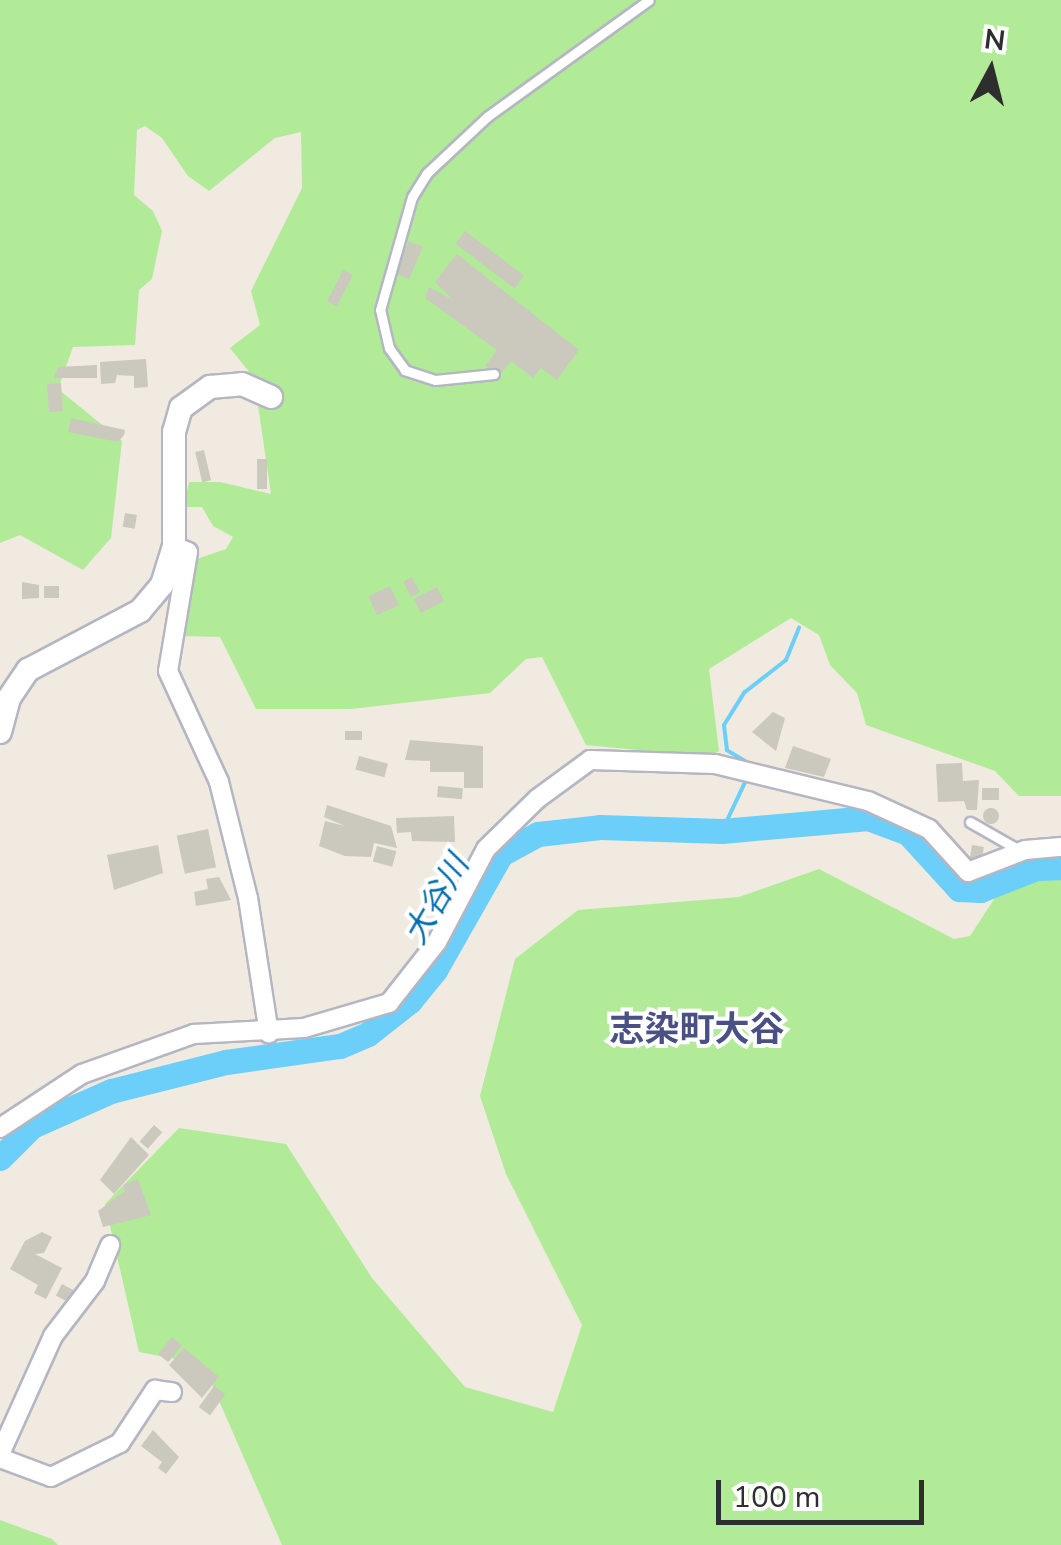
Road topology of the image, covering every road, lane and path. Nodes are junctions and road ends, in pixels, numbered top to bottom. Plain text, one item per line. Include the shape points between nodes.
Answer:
1 (649, 0) edge
2 (494, 374) dead end
3 (270, 398) dead end
4 (174, 546) junction
5 (0, 732) edge
6 (970, 822) dead end
7 (1061, 847) edge
8 (1020, 852) junction
9 (270, 1033) junction
10 (0, 1128) edge
11 (110, 1245) dead end
12 (172, 1392) dead end
13 (0, 1456) edge

1 - 2 lane via 488,116 427,173 412,197 380,310 389,348 404,370 435,380
3 - 4 street via 242,384 210,388 180,408
4 - 5 street via 162,585 140,611 28,670 9,698
4 - 9 street via 188,552 168,671 219,782 248,898
6 - 8 lane
7 - 8 street
8 - 9 street via 968,872 929,829 868,801 714,764 590,760 486,849 437,942 389,1003
9 - 10 street via 215,1029 143,1052 82,1074
11 - 13 street via 95,1281 54,1336
12 - 13 street via 154,1390 120,1443 51,1477

